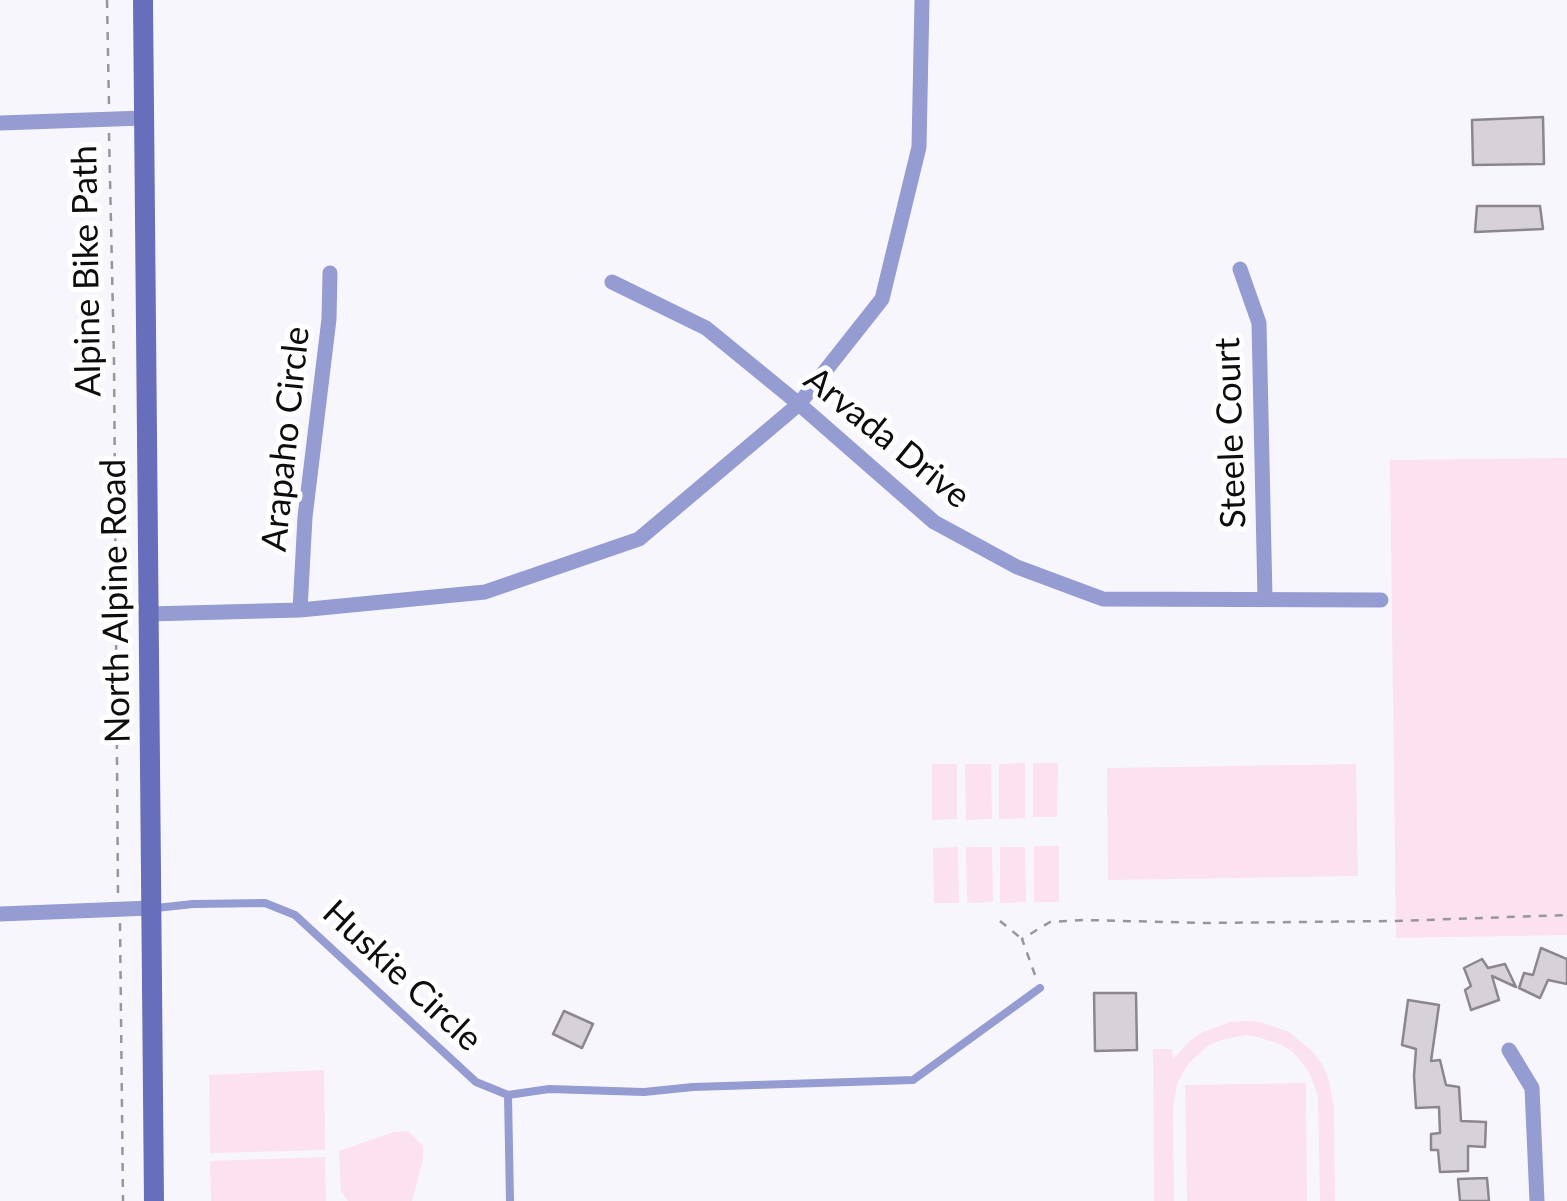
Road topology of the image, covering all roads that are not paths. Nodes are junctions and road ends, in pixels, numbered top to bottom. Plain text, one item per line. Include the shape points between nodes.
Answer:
1 (143, 0) edge
2 (922, 0) edge
3 (144, 118) junction
4 (0, 123) edge
5 (1240, 269) dead end
6 (330, 273) dead end
7 (612, 282) dead end
8 (799, 404) junction
9 (1265, 598) junction
10 (1381, 600) dead end
11 (300, 610) junction
12 (148, 614) junction
13 (151, 908) junction
14 (0, 914) edge
15 (1040, 988) road end
16 (1510, 1050) dead end
17 (508, 1095) junction
18 (154, 1201) edge
19 (510, 1201) edge
20 (1538, 1201) edge

1 - 3 main road, North Alpine Road
2 - 8 street via 919,147 882,299
3 - 4 street
3 - 12 main road, North Alpine Road
5 - 9 street, Steele Court via 1259,323
6 - 11 street, Arapaho Circle
7 - 8 street, Arvada Drive via 706,328
8 - 9 street, Arvada Drive via 934,522 1017,567 1103,599
8 - 11 street via 639,539 485,592
9 - 10 street, Arvada Drive
11 - 12 street
12 - 13 main road, North Alpine Road
13 - 14 street
13 - 17 lane, Huskie Circle via 265,903 296,914 476,1082
13 - 18 main road, North Alpine Road
15 - 17 lane via 913,1080
16 - 20 street via 1532,1088
17 - 19 lane

